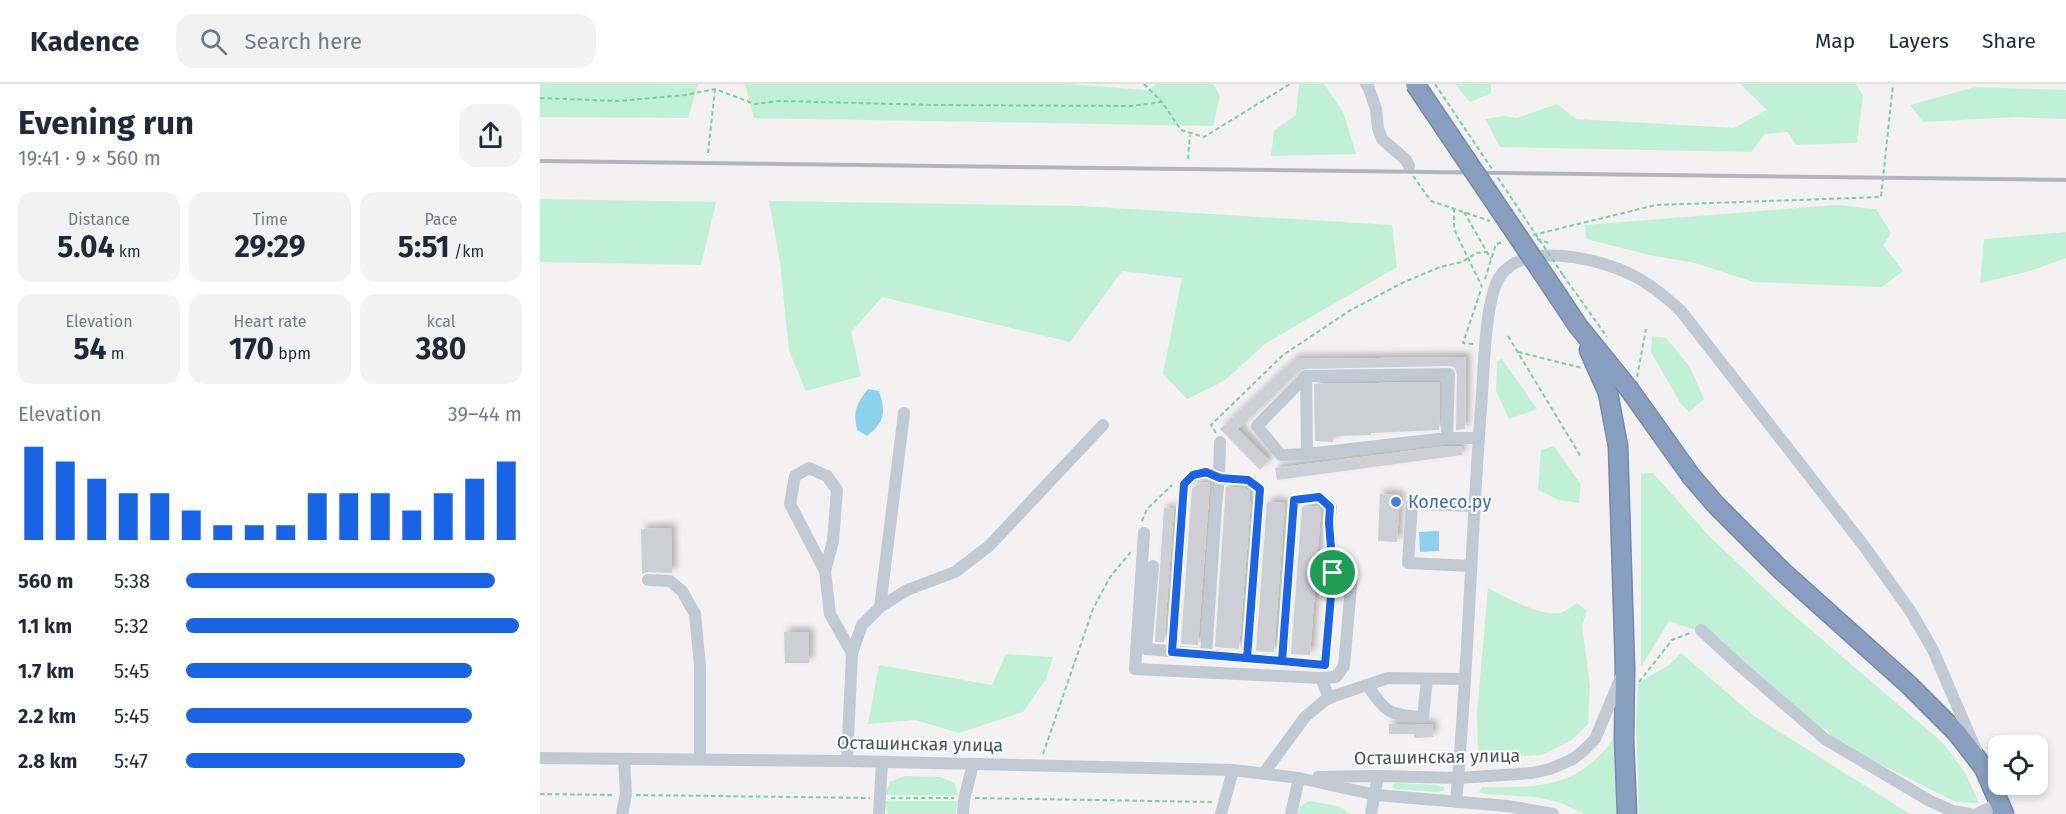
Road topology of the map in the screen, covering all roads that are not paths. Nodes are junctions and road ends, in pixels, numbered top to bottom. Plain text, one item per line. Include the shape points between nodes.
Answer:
1 (1366, 84) edge
2 (1415, 84) edge
3 (1412, 172) road end
4 (1578, 326) junction
5 (1306, 376) junction
6 (904, 414) dead end
7 (1104, 425) dead end
8 (1447, 438) junction
9 (1479, 438) junction
10 (1220, 442) dead end
11 (1307, 454) junction
12 (1220, 478) junction
13 (1475, 506) junction
14 (1144, 533) dead end
15 (1153, 566) dead end
16 (1472, 566) junction
17 (825, 571) junction
18 (1333, 573) junction
19 (648, 580) dead end
20 (880, 607) junction
21 (1701, 630) road end
22 (1172, 652) junction
23 (852, 653) junction
24 (1206, 655) junction
25 (1247, 658) junction
26 (1282, 661) junction
27 (1625, 668) junction
28 (1321, 678) junction
29 (1426, 679) junction
30 (1465, 679) junction
31 (1366, 685) junction
32 (1329, 698) junction
33 (540, 758) edge
34 (624, 759) junction
35 (700, 759) junction
36 (847, 761) junction
37 (882, 762) junction
38 (973, 764) junction
39 (1984, 768) junction
40 (1233, 770) junction
41 (1264, 773) junction
42 (1378, 776) junction
43 (1299, 778) junction
44 (1458, 778) junction
45 (1376, 795) junction
46 (1456, 802) junction
47 (2001, 808) edge
48 (622, 814) edge
49 (879, 814) edge
50 (963, 814) edge
51 (1221, 814) edge
52 (1291, 814) edge
53 (1371, 814) edge
54 (1552, 814) edge
55 (1628, 814) edge
56 (1969, 814) edge
57 (1977, 814) edge

1 - 3 street via 1382,139 1406,160
2 - 4 highway, bridge
4 - 27 highway via 1608,393 1616,434
4 - 39 highway via 1716,505 1782,571 1938,713
5 - 8 street via 1449,374
5 - 11 street
5 - 11 street via 1257,426 1281,455
6 - 20 street
7 - 20 street via 989,546 955,572 907,590
8 - 9 street
8 - 11 street
9 - 13 street
9 - 39 street via 1491,299 1500,276 1508,268 1525,259 1560,256 1598,262 1632,275 1666,296 1696,329 1911,612 1933,650
10 - 12 street
12 - 22 street via 1206,472 1193,475 1184,484
12 - 24 street
12 - 25 street via 1248,480 1260,489
13 - 16 street
13 - 16 street via 1412,504 1408,563
14 - 28 street via 1135,669
15 - 22 street via 1146,649
16 - 30 street
17 - 17 street via 833,541 837,490 827,476 809,468 795,476 790,504
17 - 23 street via 830,614
18 - 26 street via 1325,665
18 - 26 street via 1330,507 1319,497 1294,500
18 - 28 street via 1352,574 1344,666 1336,677
19 - 35 street via 670,581 682,591 695,614 700,666
20 - 23 street via 862,625
21 - 56 street via 1825,739 1930,801
22 - 24 street
23 - 36 street
24 - 25 street
25 - 26 street
27 - 44 street, Осташинская улица via 1595,739 1573,759 1532,773
27 - 55 highway
28 - 32 street
29 - 30 street
29 - 31 street via 1388,678
29 - 31 street via 1423,717 1401,716 1384,709
30 - 44 street
31 - 32 street
32 - 41 street via 1305,717
33 - 34 street, Осташинская улица
34 - 35 street, Осташинская улица
34 - 48 street via 626,794
35 - 36 street, Осташинская улица
36 - 37 street, Осташинская улица
37 - 38 street, Осташинская улица
37 - 49 street
38 - 40 street, Осташинская улица
38 - 50 street
39 - 47 highway
40 - 41 street, Осташинская улица
40 - 51 street
41 - 43 street, Осташинская улица
42 - 43 street, Осташинская улица
42 - 44 street, Осташинская улица
42 - 45 street
43 - 45 street, Осташинская улица
43 - 52 street
44 - 46 street
45 - 46 street, Осташинская улица
45 - 53 street
46 - 54 street, Осташинская улица
47 - 57 street

